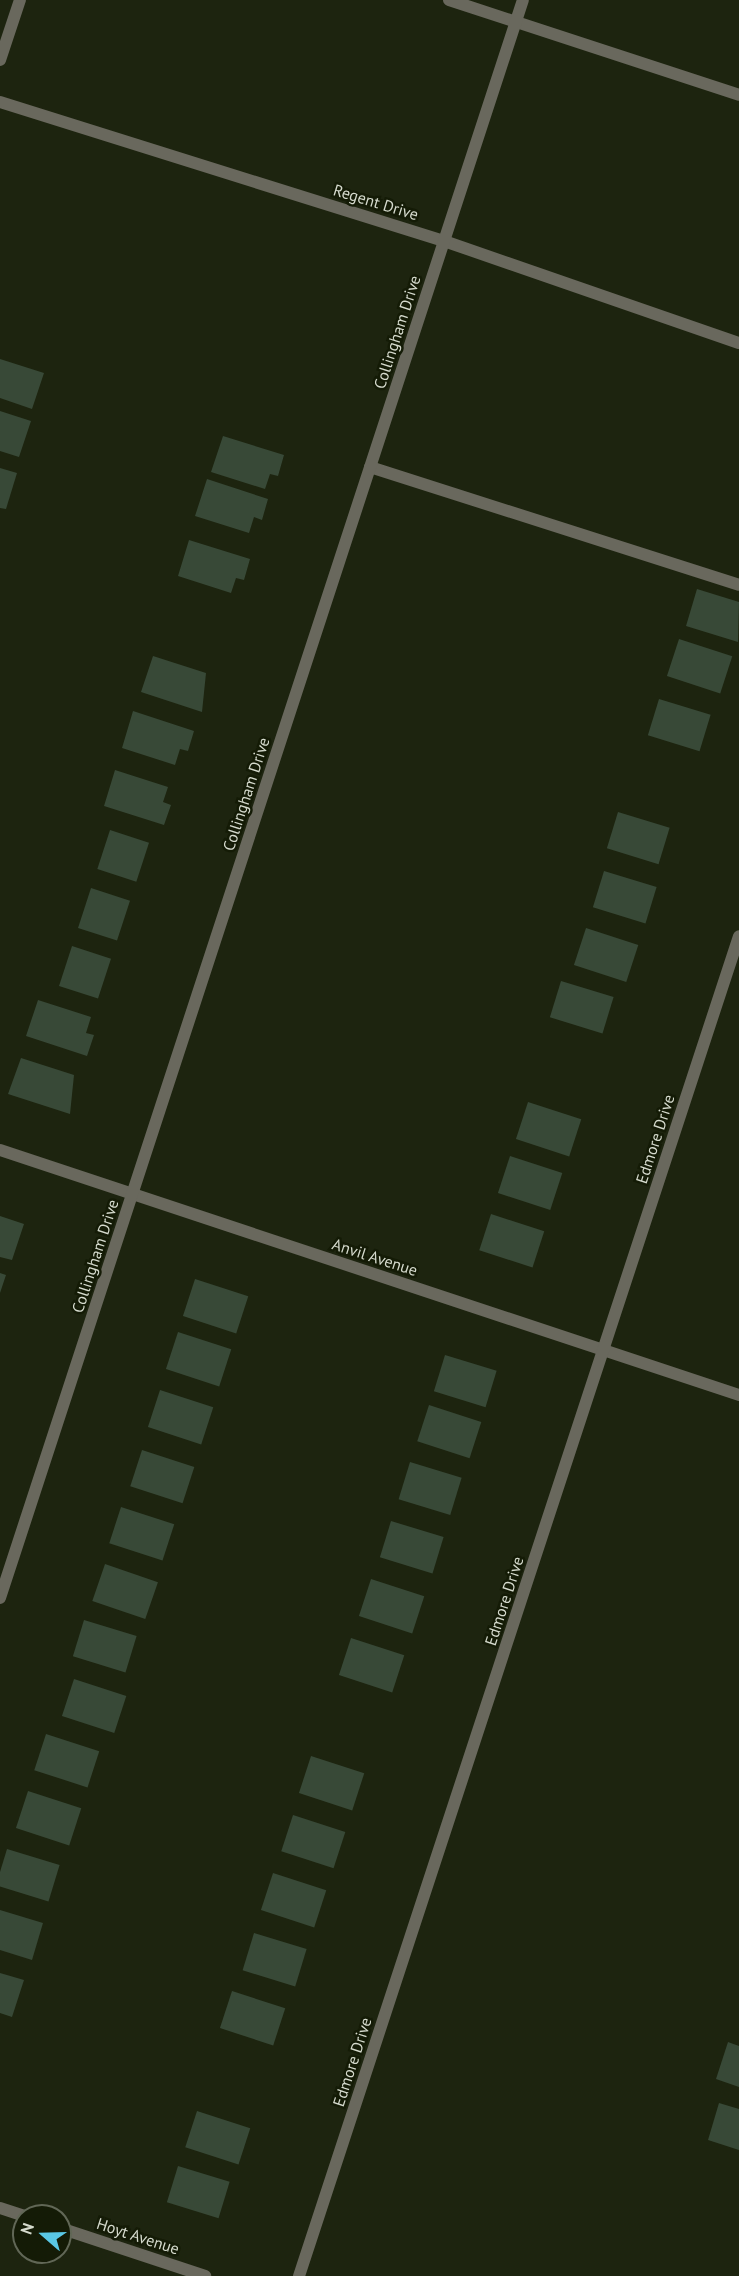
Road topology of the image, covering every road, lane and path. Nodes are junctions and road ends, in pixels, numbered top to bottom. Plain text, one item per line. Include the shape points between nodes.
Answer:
1 (20, 0) edge
2 (449, 0) edge
3 (523, 0) edge
4 (516, 22) junction
5 (0, 60) edge
6 (739, 95) edge
7 (0, 102) edge
8 (444, 241) junction
9 (739, 343) edge
10 (370, 467) junction
11 (739, 585) edge
12 (739, 936) edge
13 (0, 1150) edge
14 (133, 1194) junction
15 (603, 1350) junction
16 (739, 1395) edge
17 (0, 1598) edge
18 (72, 2232) edge
19 (205, 2276) edge
20 (299, 2276) edge

1 - 5 street
2 - 4 street
3 - 4 street, Collingham Drive
4 - 6 street
4 - 8 street, Collingham Drive
7 - 8 street, Regent Drive
8 - 9 street, Regent Drive
8 - 10 street, Collingham Drive
10 - 11 street
10 - 14 street, Collingham Drive
12 - 15 street, Edmore Drive
13 - 14 street, Anvil Avenue
14 - 15 street, Anvil Avenue
14 - 17 street, Collingham Drive
15 - 16 street, Anvil Avenue
15 - 20 street, Edmore Drive
18 - 19 street, Hoyt Avenue

